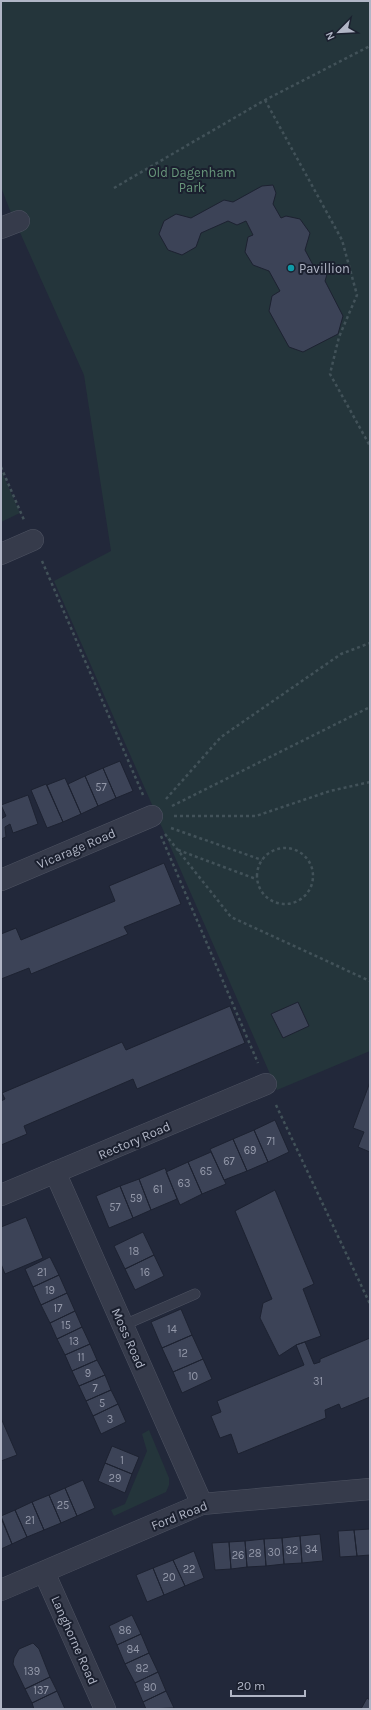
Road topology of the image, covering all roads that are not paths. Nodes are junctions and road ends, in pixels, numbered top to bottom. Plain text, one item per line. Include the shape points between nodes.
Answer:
1 (33, 540) road end
2 (1, 554) edge
3 (154, 819) road end
4 (1, 880) edge
5 (266, 1084) road end
6 (55, 1172) junction
7 (1, 1195) edge
8 (195, 1294) dead end
9 (124, 1325) junction
10 (370, 1489) edge
11 (202, 1504) junction
12 (44, 1572) junction
13 (1, 1590) edge
14 (105, 1709) edge

1 - 2 street
3 - 4 street, Vicarage Road
5 - 6 street, Rectory Road
6 - 7 street, Rectory Road
6 - 9 street, Moss Road
8 - 9 lane
9 - 11 street, Moss Road
10 - 11 street, Ford Road
11 - 12 street, Ford Road
12 - 13 street, Ford Road
12 - 14 street, Langhorne Road

